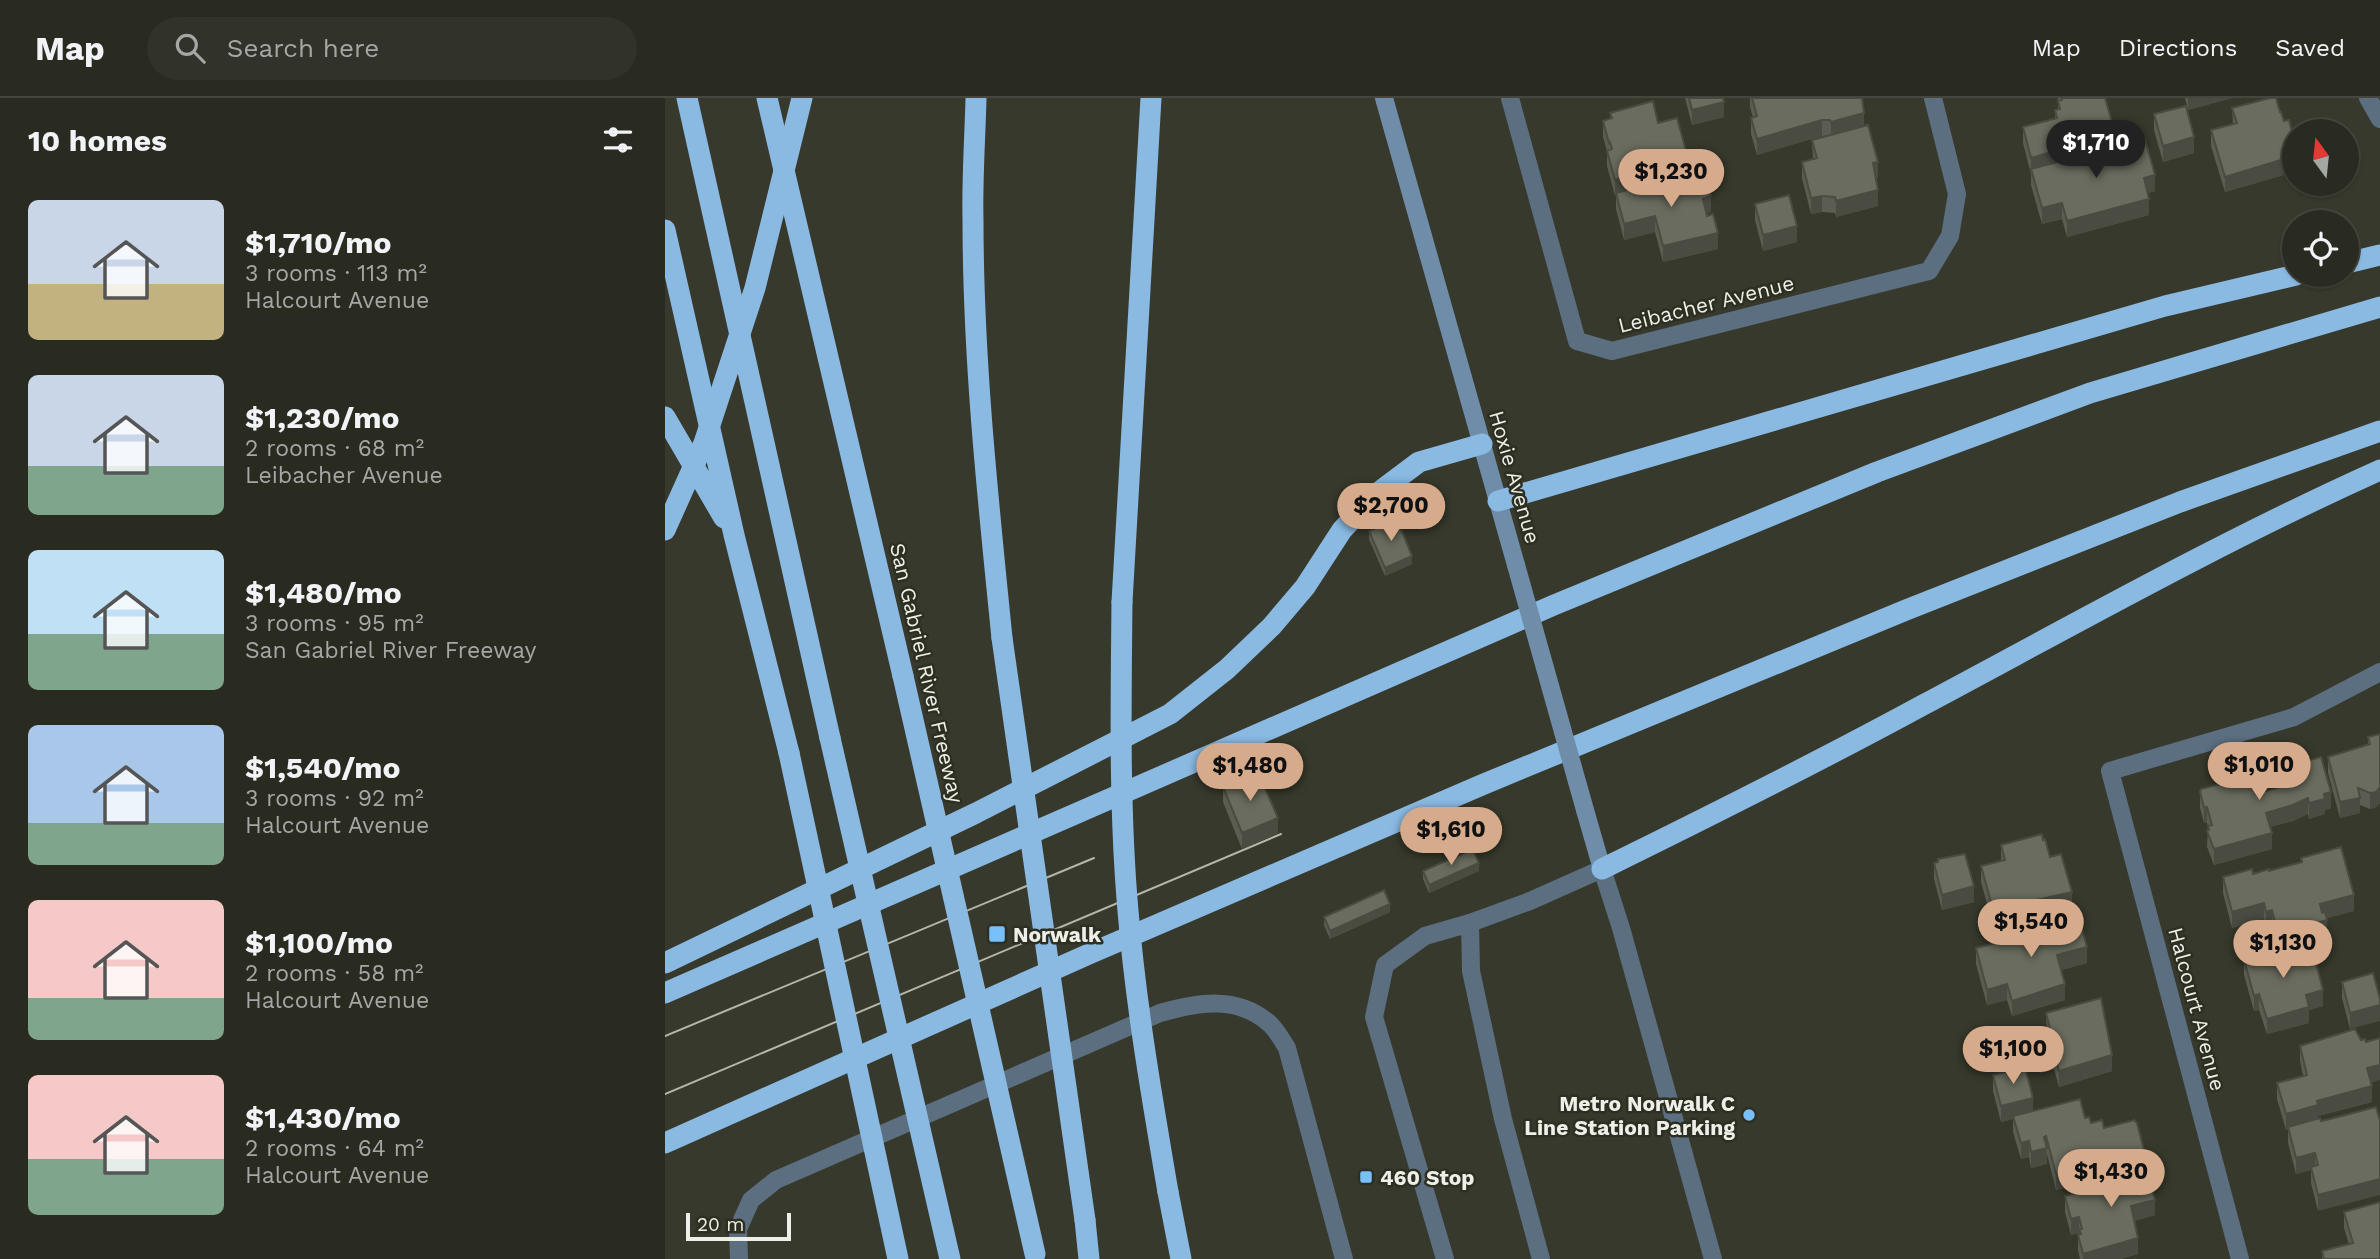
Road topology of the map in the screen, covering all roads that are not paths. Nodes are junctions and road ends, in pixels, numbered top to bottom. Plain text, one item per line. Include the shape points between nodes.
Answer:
1 (687, 98) edge
2 (767, 98) edge
3 (802, 98) edge
4 (976, 98) edge
5 (1151, 98) edge
6 (1384, 98) edge
7 (1510, 98) edge
8 (1933, 98) edge
9 (2368, 98) edge
10 (2380, 118) edge
11 (665, 230) edge
12 (2380, 255) edge
13 (2359, 260) edge
14 (2282, 278) edge
15 (2380, 307) edge
16 (665, 417) edge
17 (2380, 431) edge
18 (1482, 444) junction
19 (2380, 470) edge
20 (1498, 501) junction
21 (665, 530) edge
22 (734, 535) junction
23 (2380, 672) edge
24 (1602, 869) junction
25 (1470, 923) junction
26 (665, 963) edge
27 (665, 993) edge
28 (665, 1143) edge
29 (1036, 1257) edge
30 (739, 1259) edge
31 (898, 1259) edge
32 (950, 1259) edge
33 (1089, 1259) edge
34 (1181, 1259) edge
35 (1344, 1259) edge
36 (1445, 1259) edge
37 (1541, 1259) edge
38 (1713, 1259) edge
39 (2240, 1259) edge

1 - 32 highway, bridge
2 - 29 highway, San Gabriel River Freeway, bridge
3 - 21 highway, bridge via 755,288 704,443
4 - 33 highway, bridge via 972,219 988,504 1002,638
5 - 34 highway, bridge via 1122,602 1120,771 1128,911 1143,1046
6 - 18 main road, Hoxie Avenue
7 - 8 street, Leibacher Avenue via 1577,341 1612,351 1929,271 1950,236 1957,194
9 - 10 street
11 - 22 highway
12 - 13 highway
14 - 20 highway via 2165,306
15 - 27 highway via 2090,393 1877,471 1554,605
16 - 22 highway
17 - 28 highway via 1906,610 1485,784
18 - 20 main road, Hoxie Avenue
18 - 26 highway via 1419,463 1375,495 1342,530 1305,587 1272,626 1170,714 963,820
19 - 24 highway via 2137,589 1921,706
20 - 24 main road, Hoxie Avenue, bridge
22 - 31 highway, bridge via 789,753
23 - 39 street, Halcourt Avenue via 2294,717 2110,771
24 - 25 street
24 - 38 street
25 - 36 street via 1425,936 1385,965 1374,1017
25 - 37 street via 1471,971 1503,1119
30 - 35 street via 738,1230 751,1200 776,1180 1160,1013 1197,1003 1227,1003 1251,1010 1272,1026 1287,1048

